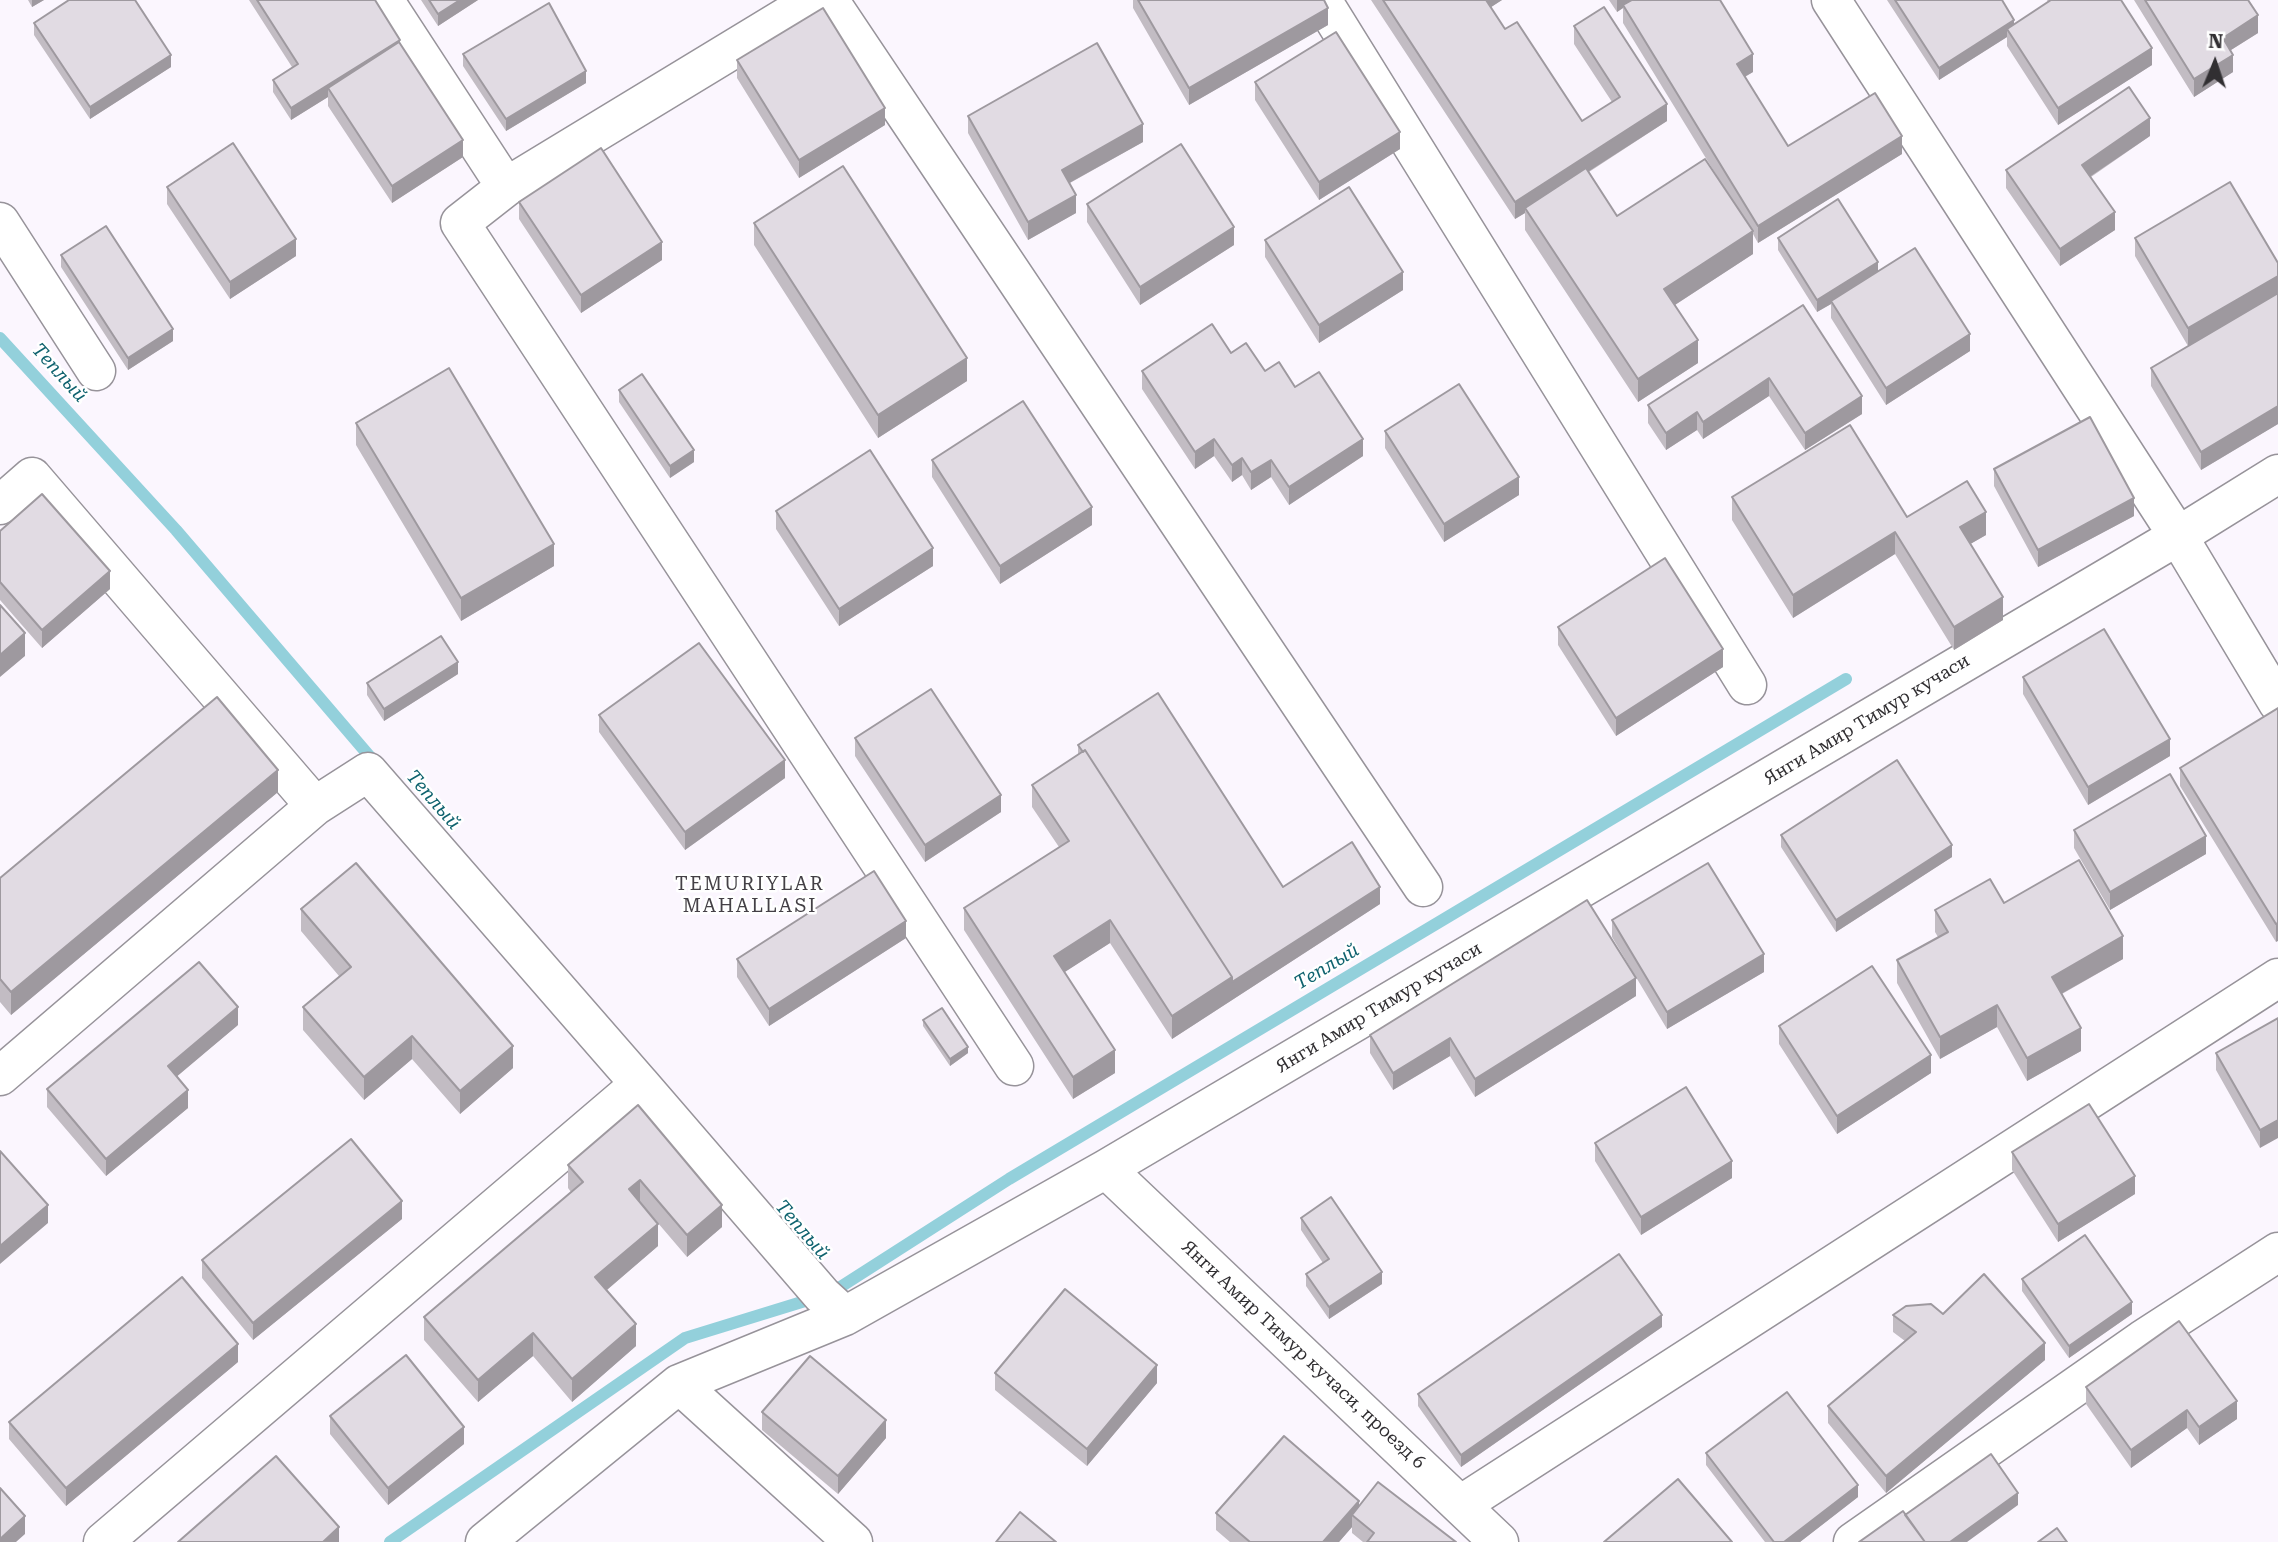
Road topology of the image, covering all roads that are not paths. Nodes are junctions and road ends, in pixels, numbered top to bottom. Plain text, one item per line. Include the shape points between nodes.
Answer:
1 (384, 0) edge
2 (814, 0) edge
3 (829, 0) edge
4 (1322, 0) edge
5 (1830, 0) edge
6 (506, 187) junction
7 (0, 222) edge
8 (96, 371) dead end
9 (2278, 474) edge
10 (0, 505) edge
11 (2178, 536) junction
12 (1747, 685) dead end
13 (2278, 703) edge
14 (315, 806) junction
15 (1423, 887) dead end
16 (2278, 978) edge
17 (1014, 1066) dead end
18 (0, 1076) edge
19 (640, 1084) junction
20 (1106, 1169) junction
21 (2278, 1252) edge
22 (845, 1316) junction
23 (679, 1384) junction
24 (1462, 1504) junction
25 (103, 1542) edge
26 (485, 1542) edge
27 (853, 1542) edge
28 (1499, 1542) edge
29 (1853, 1542) edge

1 - 6 street
2 - 6 street
3 - 15 street
4 - 12 street
5 - 11 street
6 - 17 street via 460,223
7 - 8 street
9 - 11 street, Янги Амир Тимур кучаси
10 - 14 street via 32,477
11 - 13 street
11 - 20 street, Янги Амир Тимур кучаси
14 - 18 street
14 - 19 street via 368,772
16 - 24 street
19 - 22 street
19 - 25 street
20 - 22 street, Янги Амир Тимур кучаси
20 - 24 street, Янги Амир Тимур кучаси, проезд 6
21 - 29 street via 2142,1340
22 - 23 street, Янги Амир Тимур кучаси
23 - 26 street, Янги Амир Тимур кучаси
23 - 27 street
24 - 28 street, Янги Амир Тимур кучаси, проезд 6

